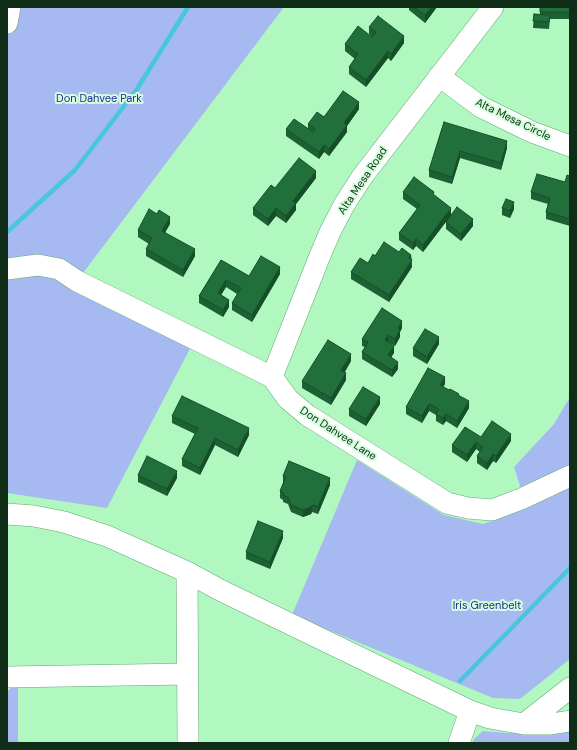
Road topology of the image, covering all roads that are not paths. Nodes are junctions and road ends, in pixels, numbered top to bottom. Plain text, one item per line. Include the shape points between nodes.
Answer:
1 (10, 7) edge
2 (492, 7) edge
3 (7, 23) edge
4 (439, 76) junction
5 (570, 146) edge
6 (7, 269) edge
7 (272, 377) junction
8 (570, 476) edge
9 (7, 514) edge
10 (187, 572) junction
11 (187, 674) junction
12 (7, 677) edge
13 (570, 688) edge
14 (470, 711) junction
15 (570, 721) edge
16 (524, 724) junction
17 (188, 743) edge
18 (459, 743) edge

1 - 3 street
2 - 4 street, Alta Mesa Road
4 - 5 street, Alta Mesa Circle via 481,107 532,132
4 - 7 street, Alta Mesa Road via 362,177 344,205 319,258
6 - 7 street, Don Dahvee Lane via 38,265 59,269 77,281
7 - 8 street, Don Dahvee Lane via 288,399 307,416 447,502 468,508 492,510 521,500
9 - 10 street via 34,516 67,523 100,534
10 - 11 street
10 - 14 street
11 - 12 street
11 - 17 street
13 - 16 street
14 - 16 street via 490,718
14 - 18 street
15 - 16 street

